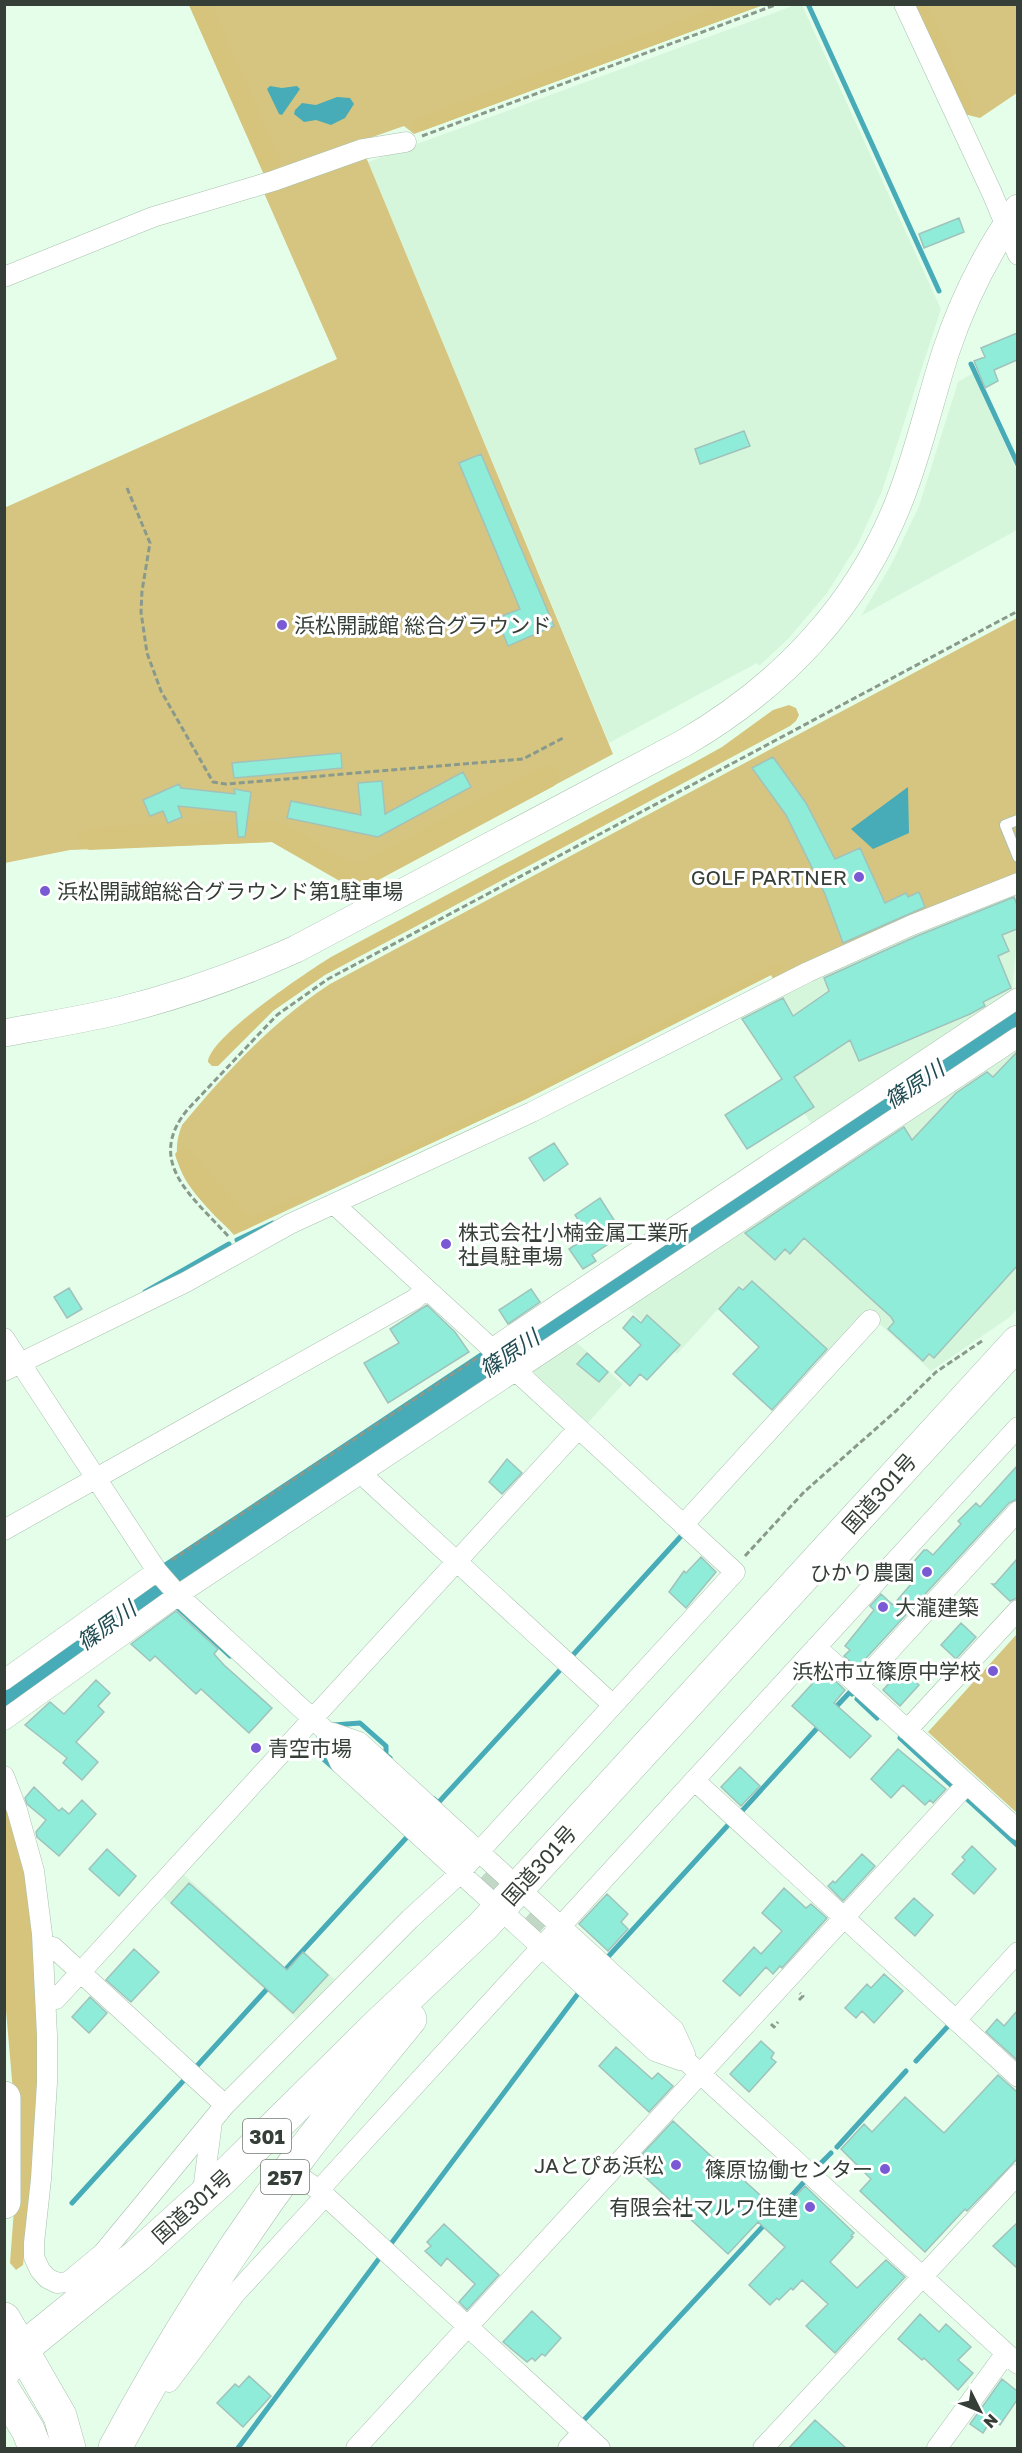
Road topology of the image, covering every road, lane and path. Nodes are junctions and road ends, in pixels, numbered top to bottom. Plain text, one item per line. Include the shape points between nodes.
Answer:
1 (778, 4) edge
2 (904, 4) edge
3 (406, 142) joint
4 (1012, 217) edge
5 (1017, 255) edge
6 (4, 277) edge
7 (127, 488) dead end
8 (1017, 611) edge
9 (565, 736) dead end
10 (1017, 820) edge
11 (1017, 857) edge
12 (1017, 883) edge
13 (1017, 998) edge
14 (4, 1033) edge
15 (1017, 1037) edge
16 (908, 1073) junction
17 (922, 1095) junction
18 (334, 1204) junction
19 (239, 1252) junction
20 (425, 1288) junction
21 (870, 1320) dead end
22 (4, 1338) edge
23 (984, 1340) dead end
24 (1017, 1342) edge
25 (492, 1350) junction
26 (12, 1367) edge
27 (512, 1368) junction
28 (1017, 1427) edge
29 (578, 1429) junction
30 (363, 1472) junction
31 (96, 1479) junction
32 (1017, 1510) edge
33 (683, 1525) junction
34 (4, 1530) edge
35 (456, 1562) junction
36 (732, 1570) junction
37 (158, 1573) junction
38 (175, 1592) junction
39 (1017, 1610) edge
40 (816, 1647) junction
41 (4, 1680) edge
42 (858, 1685) junction
43 (613, 1705) junction
44 (4, 1720) edge
45 (319, 1724) junction
46 (907, 1730) junction
47 (4, 1776) edge
48 (694, 1780) junction
49 (967, 1784) junction
50 (1017, 1830) edge
51 (467, 1860) junction
52 (500, 1907) junction
53 (845, 1918) junction
54 (553, 1938) junction
55 (43, 1948) junction
56 (1017, 1952) edge
57 (80, 1972) junction
58 (46, 2000) junction
59 (956, 2020) junction
60 (695, 2069) junction
61 (1017, 2077) edge
62 (4, 2098) edge
63 (225, 2105) junction
64 (212, 2122) junction
65 (290, 2170) junction
66 (1017, 2174) edge
67 (322, 2193) junction
68 (201, 2198) junction
69 (4, 2202) edge
70 (922, 2277) junction
71 (4, 2319) edge
72 (468, 2328) junction
73 (1012, 2358) edge
74 (10, 2359) edge
75 (4, 2391) edge
76 (582, 2432) junction
77 (35, 2448) edge
78 (52, 2448) edge
79 (69, 2448) edge
80 (115, 2448) edge
81 (127, 2448) edge
82 (357, 2448) edge
83 (568, 2448) edge
84 (600, 2448) edge
85 (764, 2448) edge
86 (938, 2448) edge

1 - 3 path
2 - 4 street
3 - 6 street via 363,149 153,217
4 - 5 street
4 - 14 street via 980,271 956,324 907,479 875,554 824,629 759,693 684,743 296,949 168,997
7 - 9 path via 150,543 141,612 147,652 161,691 213,782 523,759
8 - 19 path via 328,979 277,1015 188,1109 171,1137 170,1154 182,1185
10 - 11 lane via 1005,825
12 - 18 street via 860,948 532,1112
13 - 16 street
15 - 17 street
16 - 17 lane
16 - 25 street
17 - 27 street
18 - 19 street
18 - 20 street
19 - 26 street
20 - 25 street
20 - 31 street via 416,1299
21 - 33 street
22 - 26 street
23 - 36 path via 936,1372 804,1492
24 - 52 highway, 国道301号 / 301
25 - 27 street
25 - 37 path
26 - 31 street
27 - 29 street
27 - 30 street
28 - 40 street
29 - 33 street
29 - 35 street
30 - 35 street
30 - 38 street
31 - 34 street
31 - 37 street
32 - 42 street
33 - 36 street
35 - 43 street
35 - 45 street
36 - 43 street via 735,1572
37 - 38 street
37 - 41 street
38 - 44 street
38 - 45 street
39 - 46 street
40 - 42 street
40 - 48 street
42 - 46 street
43 - 51 street
45 - 51 street
45 - 57 street
46 - 49 street
47 - 55 street via 34,1871
48 - 53 street
48 - 54 street
49 - 50 street
49 - 53 street
51 - 52 street
51 - 52 street
51 - 63 street
52 - 54 street
52 - 54 street
52 - 65 highway, 257
52 - 68 highway, 国道301号 / 301
53 - 59 street
53 - 60 street
54 - 60 street via 655,2051
54 - 60 street via 674,2030
54 - 67 street
55 - 57 street via 53,1947
55 - 58 street
56 - 59 street
57 - 58 street via 56,1999
57 - 63 street
58 - 64 street via 45,2131 34,2257 47,2278 57,2283 68,2282 103,2253
59 - 61 street
60 - 70 street
60 - 72 street
62 - 69 highway
63 - 64 street
64 - 68 street
65 - 67 street
65 - 80 highway, 257 via 205,2294
66 - 70 street
67 - 72 street
67 - 81 street via 206,2330
68 - 74 highway, 国道301号 / 301
70 - 73 street
70 - 85 street
71 - 74 highway
72 - 76 street
72 - 82 street
73 - 86 street
74 - 78 highway via 14,2363 13,2376 43,2423
74 - 79 highway via 60,2416
75 - 77 highway
76 - 83 street
76 - 84 street

